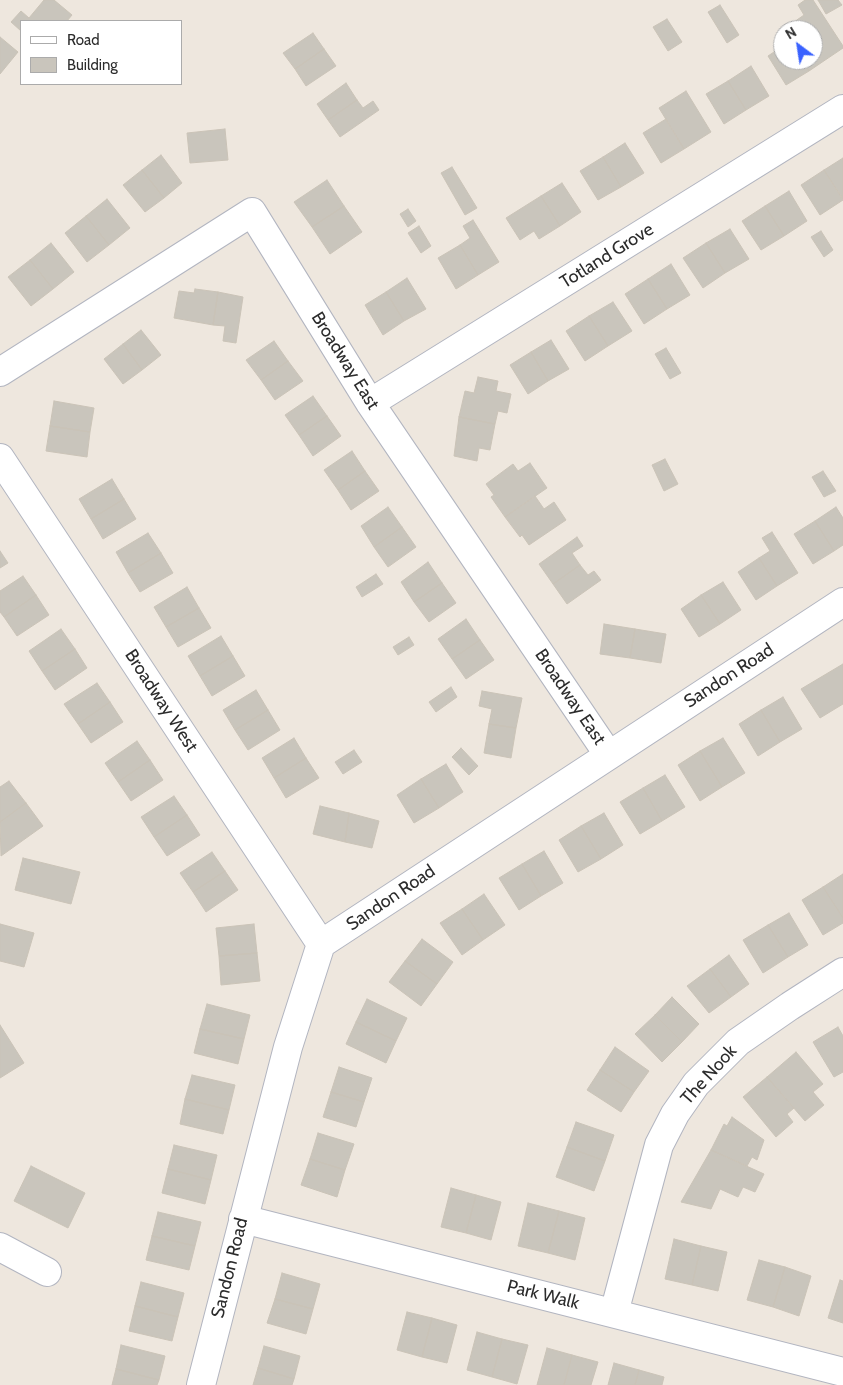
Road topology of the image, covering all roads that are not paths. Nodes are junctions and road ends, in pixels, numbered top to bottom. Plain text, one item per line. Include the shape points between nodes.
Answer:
1 (843, 108) edge
2 (0, 372) edge
3 (370, 402) junction
4 (0, 458) edge
5 (843, 602) edge
6 (608, 754) junction
7 (321, 944) junction
8 (843, 972) edge
9 (242, 1219) junction
10 (0, 1247) edge
11 (47, 1272) dead end
12 (614, 1313) junction
13 (843, 1372) edge
14 (201, 1385) edge

1 - 3 street, Totland Grove
2 - 3 street, Broadway East via 252,212
3 - 6 street, Broadway East
4 - 7 street, Broadway West
5 - 6 street, Sandon Road
6 - 7 street, Sandon Road
7 - 9 street, Sandon Road via 288,1047
8 - 12 street, The Nook via 738,1042 696,1084 675,1114 659,1144
9 - 12 street, Park Walk
9 - 14 street, Sandon Road
10 - 11 street
12 - 13 street, Park Walk

